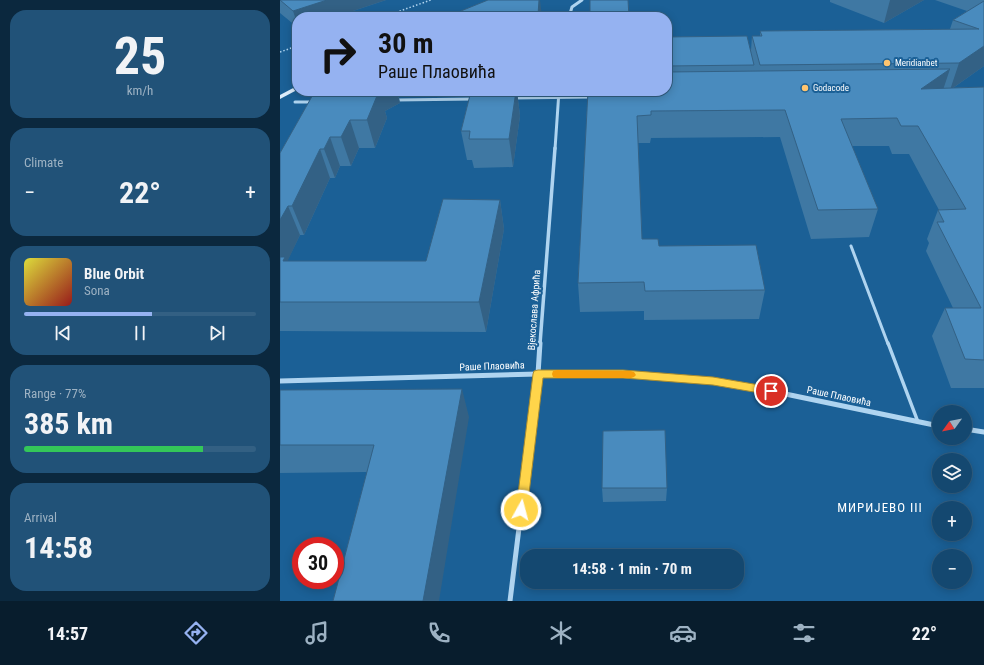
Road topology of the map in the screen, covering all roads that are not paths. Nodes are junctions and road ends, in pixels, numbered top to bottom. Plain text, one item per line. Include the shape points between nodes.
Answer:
1 (582, 0) edge
2 (570, 12) edge
3 (292, 91) edge
4 (558, 97) junction
5 (597, 97) edge
6 (280, 98) edge
7 (510, 98) edge
8 (478, 99) edge
9 (391, 100) dead end
10 (295, 102) dead end
11 (319, 102) edge
12 (851, 246) dead end
13 (538, 374) junction
14 (280, 381) edge
15 (918, 422) junction
16 (932, 425) edge
17 (972, 430) edge
18 (984, 432) edge
19 (510, 601) edge

1 - 2 street via 572,7
3 - 6 street
4 - 5 street
4 - 7 street
4 - 13 street, Вјекослава Афрића
8 - 9 street
10 - 11 street
12 - 15 lane
13 - 14 street, Раше Плаовића
13 - 15 street, Раше Плаовића via 623,374 713,381
13 - 19 street, Вјекослава Афрића
15 - 16 street, Раше Плаовића
17 - 18 street

